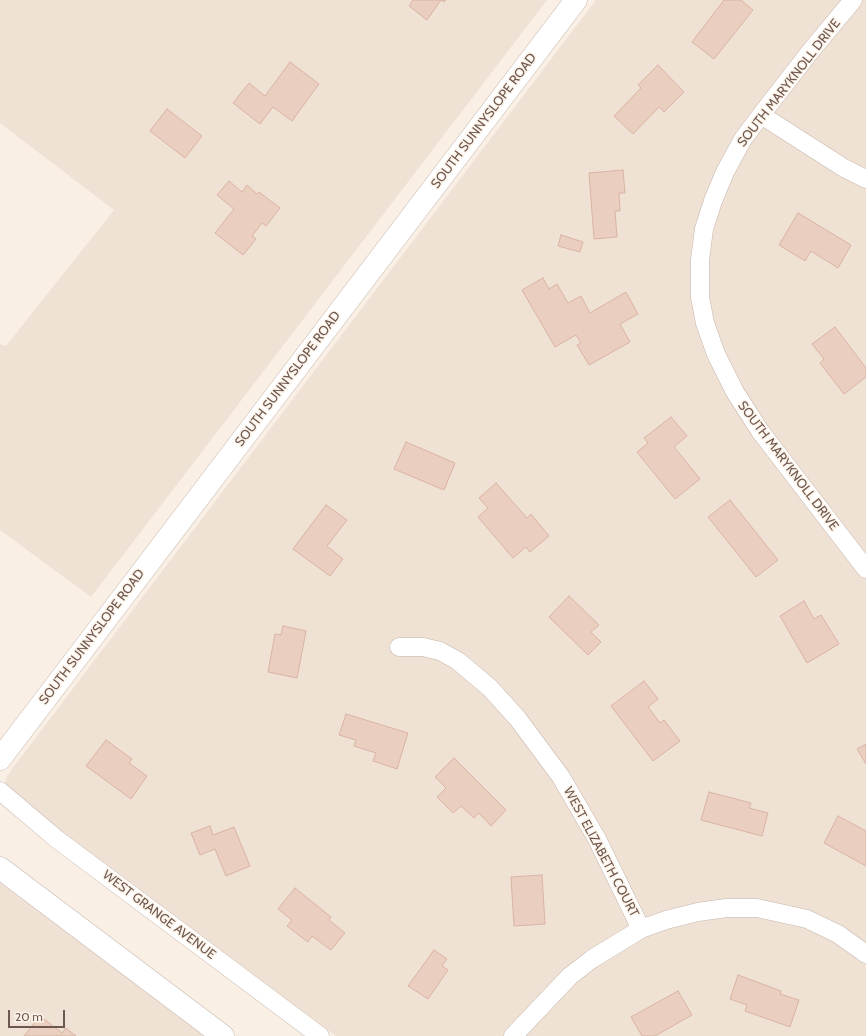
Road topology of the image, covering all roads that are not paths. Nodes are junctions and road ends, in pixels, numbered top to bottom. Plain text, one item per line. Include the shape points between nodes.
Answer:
1 (576, 0) edge
2 (853, 0) edge
3 (761, 115) junction
4 (866, 179) edge
5 (866, 569) edge
6 (399, 647) dead end
7 (0, 759) edge
8 (0, 791) edge
9 (0, 868) edge
10 (641, 929) junction
11 (866, 954) edge
12 (223, 1036) edge
13 (320, 1036) edge
14 (513, 1036) edge

1 - 7 street, SOUTH SUNNYSLOPE ROAD
2 - 3 street, SOUTH MARYKNOLL DRIVE
3 - 4 street via 844,168
3 - 5 street, SOUTH MARYKNOLL DRIVE via 743,139 725,172 704,229 700,260 700,297 705,323 716,354 735,392 760,431
6 - 10 street, WEST ELIZABETH COURT via 423,647 440,651 458,661 490,688 518,719 561,777 598,839
8 - 13 street, WEST GRANGE AVENUE via 58,840
9 - 12 street
10 - 11 street via 698,912 726,908 757,908 807,919 838,934
10 - 14 street via 592,959 570,976

